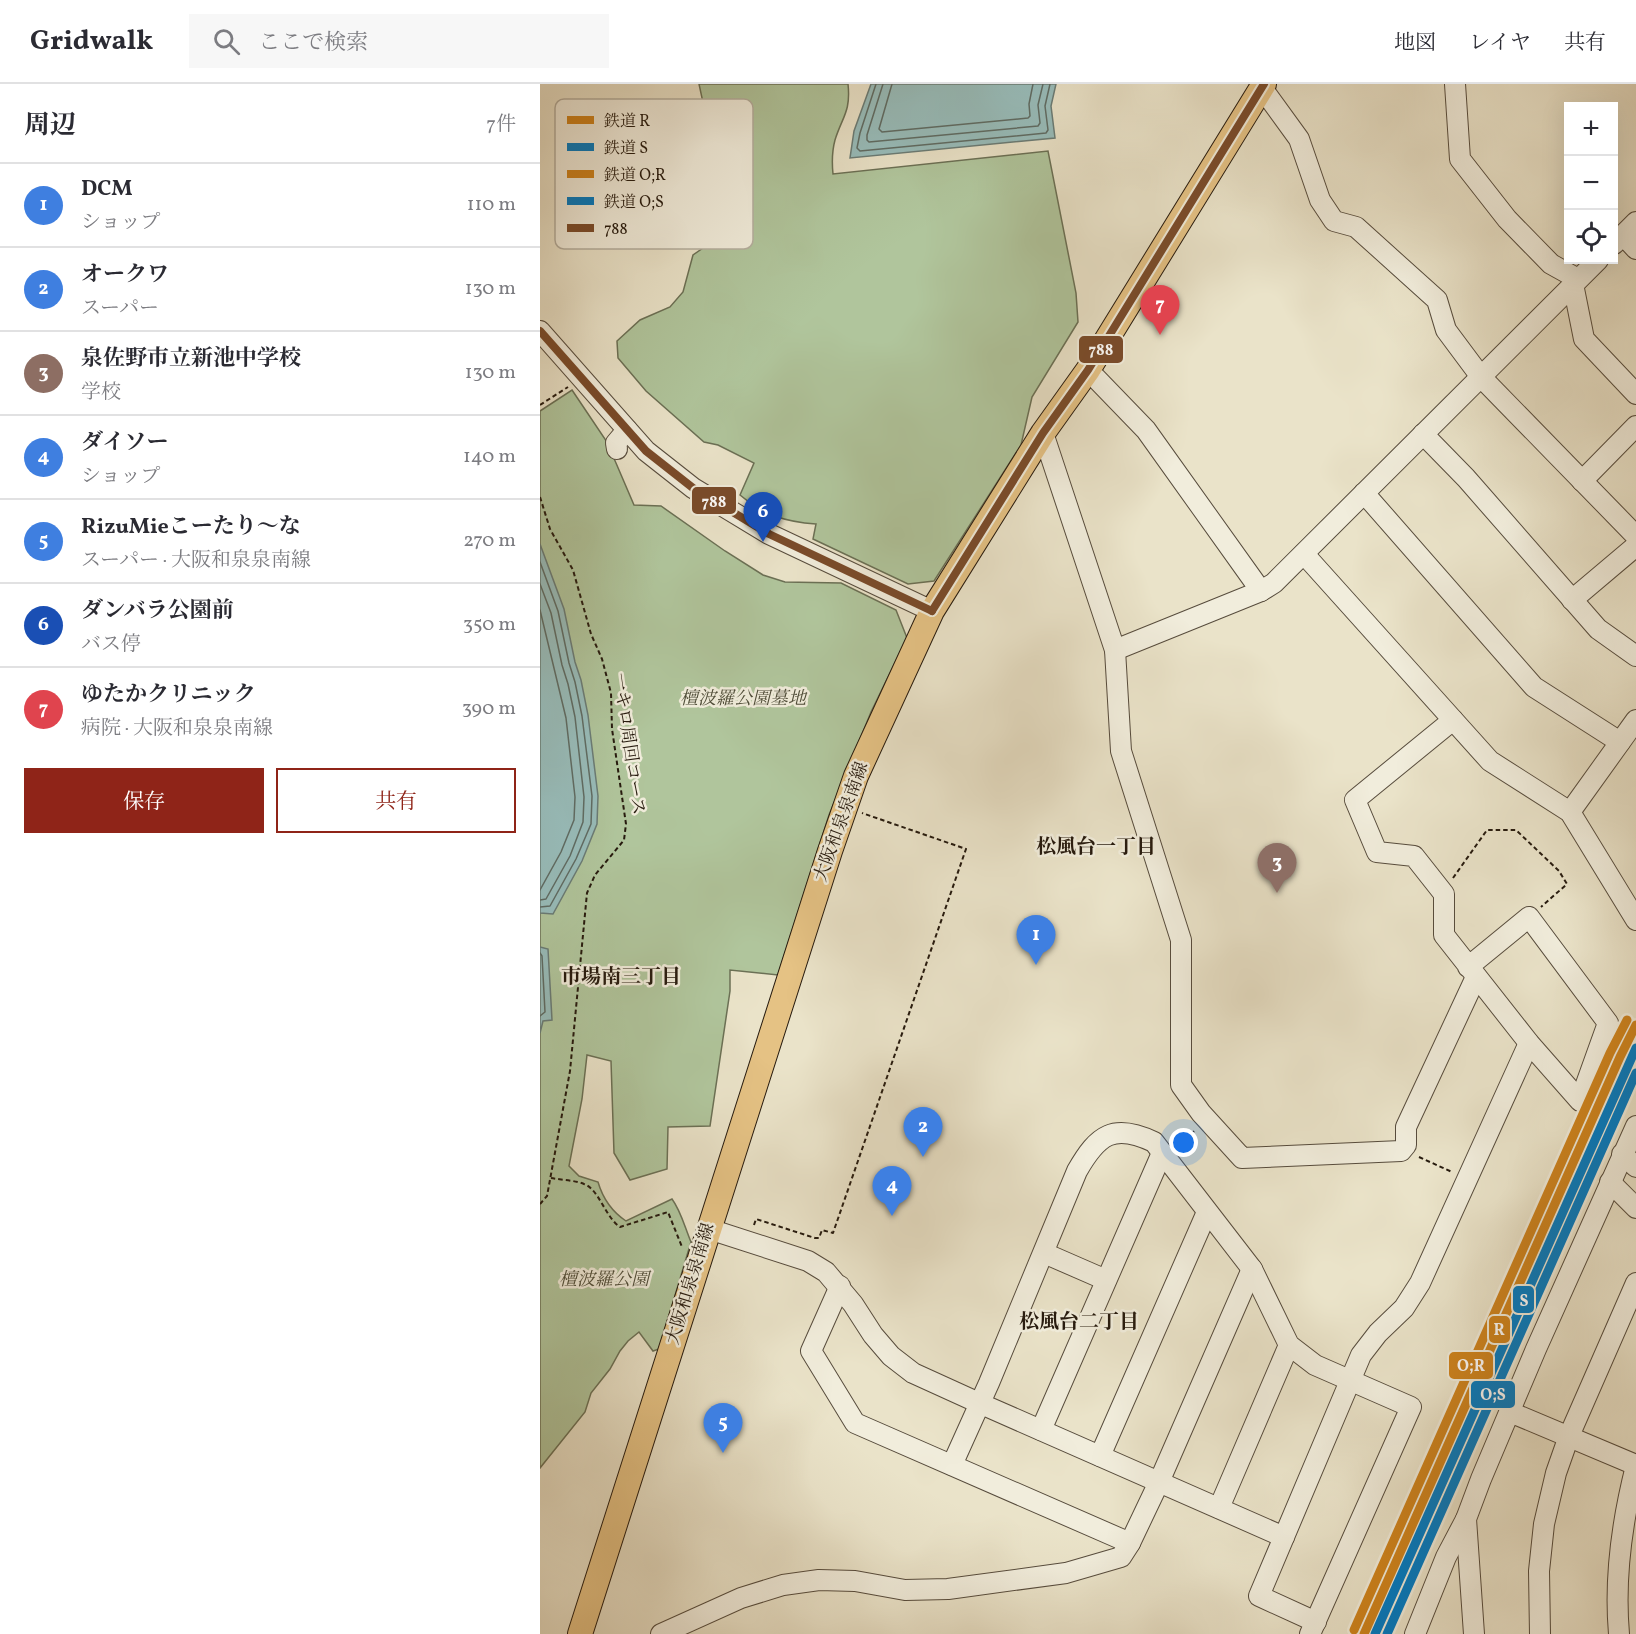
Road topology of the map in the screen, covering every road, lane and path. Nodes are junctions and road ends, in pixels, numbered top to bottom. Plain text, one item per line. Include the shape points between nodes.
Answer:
1 (1455, 84) edge
2 (1263, 86) edge
3 (1594, 264) edge
4 (1575, 282) junction
5 (540, 332) edge
6 (1088, 370) junction
7 (1481, 377) junction
8 (580, 379) junction
9 (1636, 394) edge
10 (540, 405) edge
11 (1636, 426) edge
12 (627, 430) junction
13 (1043, 433) junction
14 (1423, 434) junction
15 (617, 449) dead end
16 (1582, 481) junction
17 (1364, 493) junction
18 (540, 497) edge
19 (1636, 536) edge
20 (1636, 546) edge
21 (1304, 554) junction
22 (1261, 591) junction
23 (1572, 600) junction
24 (932, 611) junction
25 (1115, 650) junction
26 (1636, 656) edge
27 (1453, 720) junction
28 (1636, 720) edge
29 (1620, 742) junction
30 (845, 808) junction
31 (1570, 812) junction
32 (1636, 887) edge
33 (1444, 894) junction
34 (1632, 913) edge
35 (1529, 917) junction
36 (1472, 972) junction
37 (1529, 1043) junction
38 (1636, 1126) edge
39 (1162, 1153) junction
40 (1629, 1160) edge
41 (1429, 1162) dead end
42 (550, 1178) junction
43 (1467, 1179) junction
44 (1610, 1182) junction
45 (540, 1204) edge
46 (1636, 1208) edge
47 (1207, 1212) junction
48 (709, 1229) junction
49 (747, 1241) junction
50 (1044, 1253) junction
51 (699, 1259) junction
52 (1252, 1269) junction
53 (1106, 1280) junction
54 (1636, 1283) edge
55 (840, 1286) junction
56 (1289, 1345) junction
57 (1349, 1380) junction
58 (979, 1403) junction
59 (1510, 1412) junction
60 (1041, 1430) junction
61 (1569, 1437) junction
62 (1100, 1456) junction
63 (952, 1465) junction
64 (1636, 1465) edge
65 (1159, 1482) junction
66 (1219, 1508) junction
67 (1466, 1519) junction
68 (1284, 1537) junction
69 (1130, 1543) junction
70 (1627, 1577) edge
71 (1313, 1628) edge
72 (580, 1634) edge
73 (661, 1634) edge
74 (1415, 1634) edge
75 (1474, 1634) edge
76 (1540, 1634) edge
77 (1619, 1634) edge

1 - 4 street via 1460,159 1507,219 1551,264
2 - 6 main road, 大阪和泉泉南線
2 - 7 street via 1299,139 1320,200 1334,221 1356,227 1437,300 1446,330
3 - 4 street
4 - 7 street
4 - 9 street via 1584,339
5 - 8 street
6 - 13 main road, 大阪和泉泉南線
6 - 22 street via 1146,430
7 - 14 street
7 - 16 street
8 - 10 path
8 - 12 street
11 - 16 street
12 - 15 street via 616,442
12 - 24 street via 646,451 676,464 693,488 769,534
13 - 24 main road, 大阪和泉泉南線 via 993,524
13 - 25 street
14 - 17 street
14 - 23 street
16 - 19 street
17 - 21 street
17 - 29 street via 1534,687
18 - 42 path, 一キロ周回コース via 550,529 573,570 611,693 612,729 626,824 624,840 595,875 587,893 570,1071
20 - 23 street
21 - 22 street
21 - 27 street
22 - 25 street
23 - 26 street via 1598,629
24 - 30 main road, 大阪和泉泉南線
25 - 36 street via 1121,751 1181,940 1181,1085 1242,1158 1401,1151 1406,1145 1406,1128
27 - 31 street via 1490,761
27 - 33 street via 1355,800 1377,852 1414,856
28 - 29 street
29 - 31 street
30 - 48 main road, 大阪和泉泉南線 via 787,1003
30 - 49 path via 966,849 833,1233 822,1230 819,1238 815,1238 756,1219
31 - 34 street
32 - 34 street
33 - 35 path via 1487,830 1516,830 1559,871 1567,884
33 - 36 street via 1444,935
35 - 36 street
35 - 37 street via 1608,1023 1580,1101
36 - 37 street
37 - 43 street
38 - 40 street
39 - 47 street
39 - 50 street via 1154,1142 1134,1133 1113,1133 1099,1140 1077,1171
39 - 53 street
40 - 44 street
41 - 43 path
42 - 45 path, 一キロ周回コース via 547,1196
42 - 51 path via 591,1187 612,1222 620,1227 668,1212 683,1250 690,1258
43 - 57 street via 1420,1283 1404,1308 1361,1355
44 - 46 street
44 - 59 street
47 - 52 street
47 - 62 street
48 - 49 street
48 - 51 main road, 大阪和泉泉南線
49 - 55 street via 808,1261
50 - 53 street
50 - 58 street
51 - 72 main road, 大阪和泉泉南線
52 - 56 street
52 - 65 street
53 - 60 street
54 - 61 street
55 - 58 street via 891,1356 913,1373
55 - 63 street via 810,1351 855,1423
56 - 57 street via 1315,1365
56 - 66 street
57 - 68 street
57 - 71 street via 1411,1407
58 - 60 street
58 - 63 street
59 - 61 street
59 - 67 street
60 - 62 street
61 - 64 street
61 - 76 street via 1544,1524 1539,1571
62 - 65 street
63 - 69 street
64 - 70 street via 1626,1508
65 - 66 street
65 - 69 street
66 - 68 street
67 - 74 street
67 - 75 street
68 - 71 street via 1259,1596
69 - 73 street via 1121,1557 1066,1573 1018,1581 905,1590 855,1581 783,1585 741,1598
70 - 77 street

